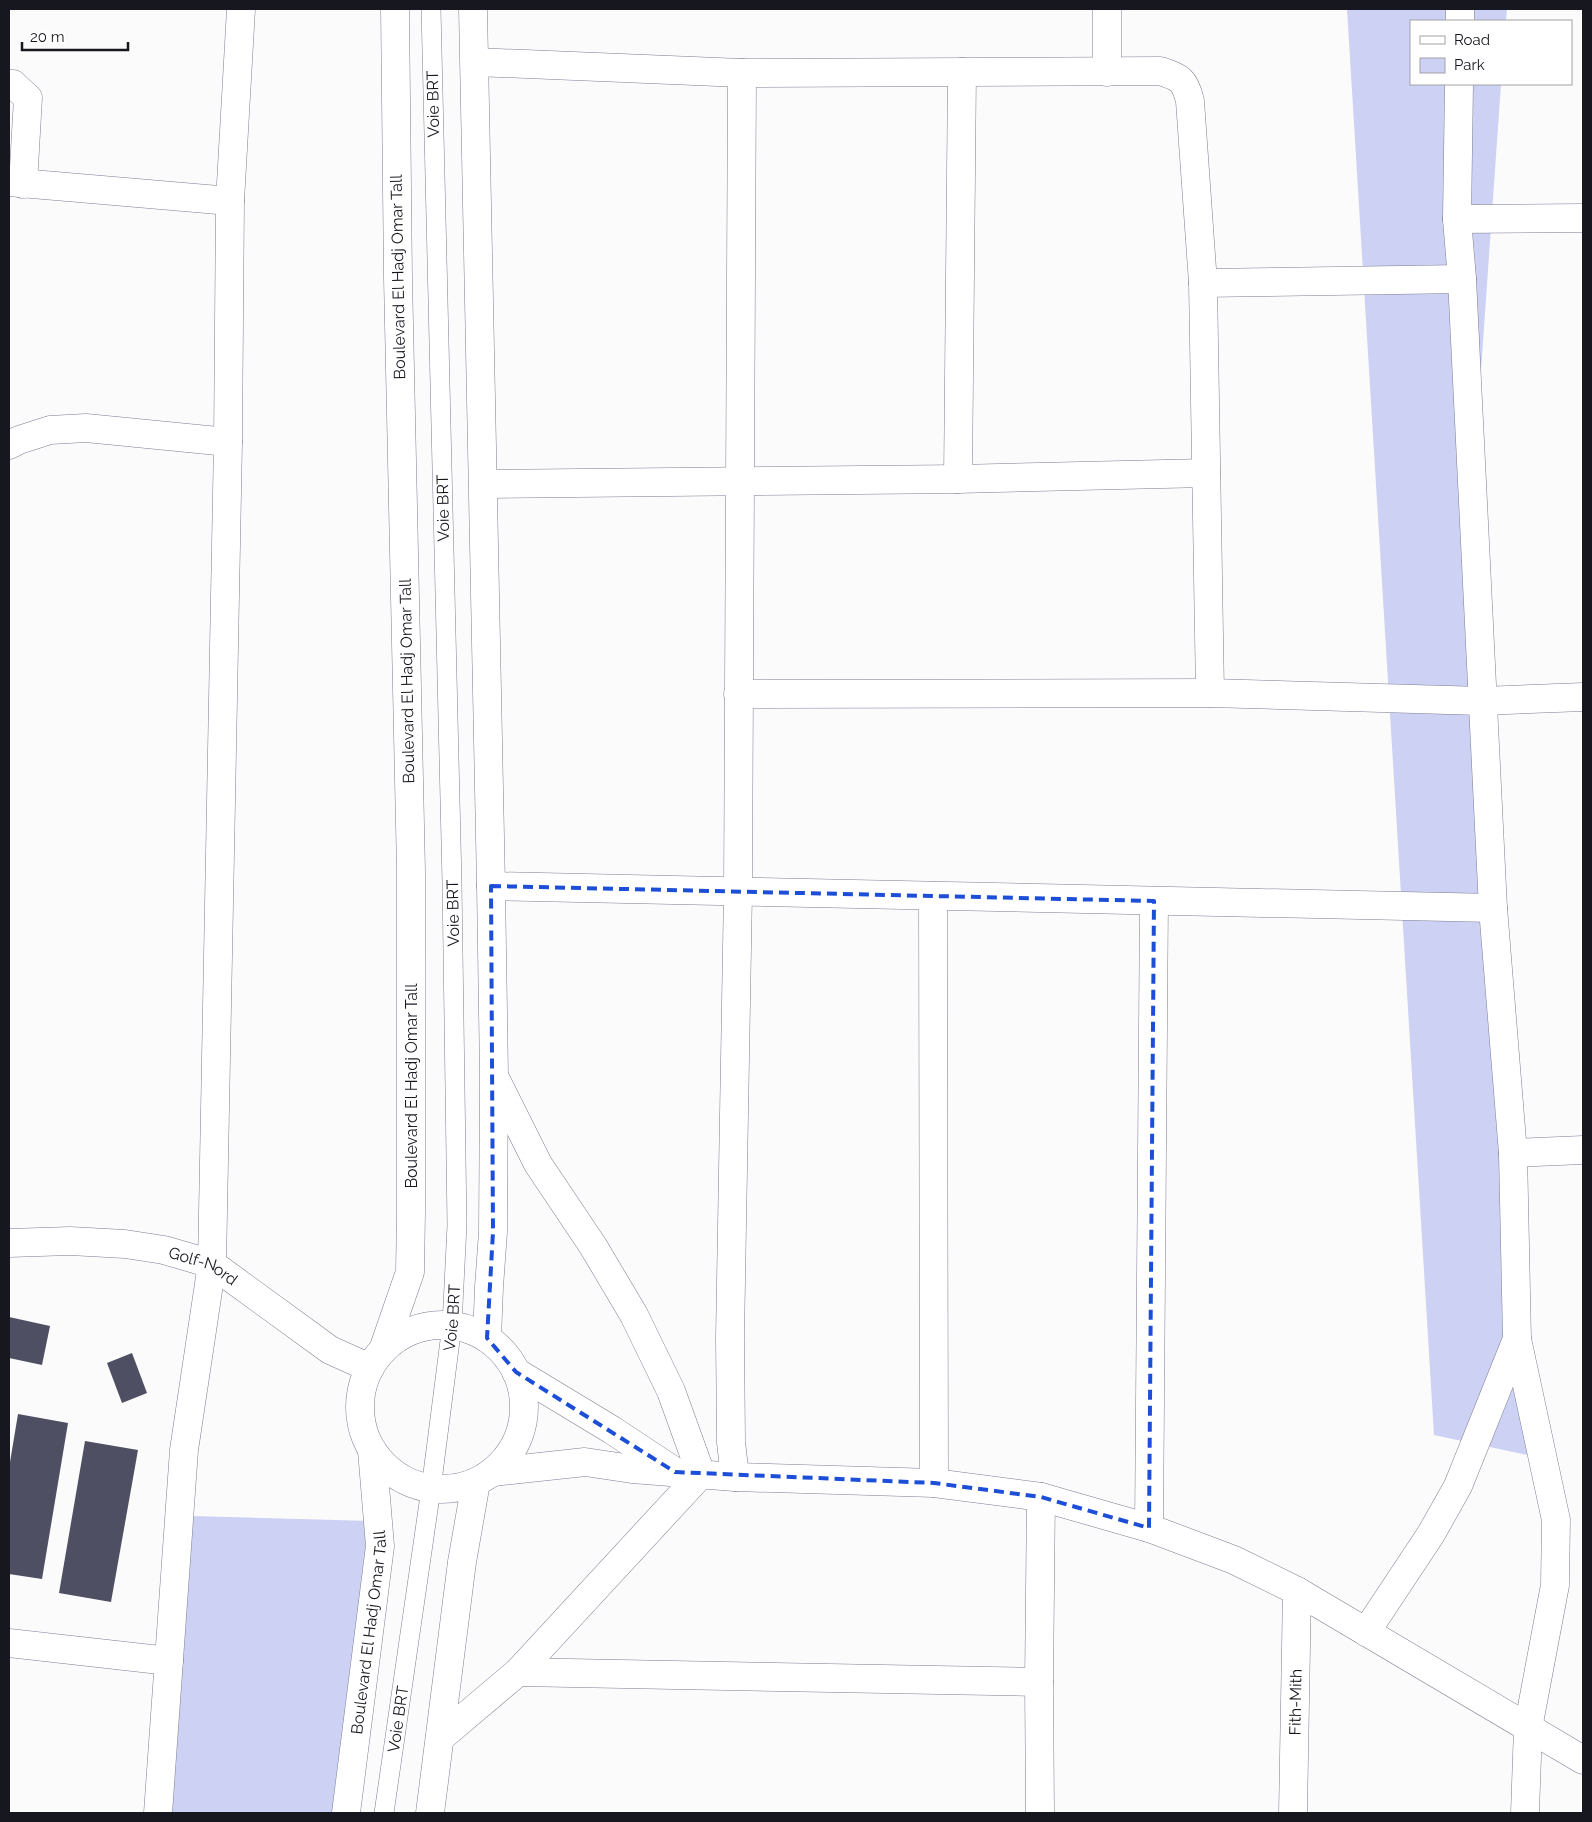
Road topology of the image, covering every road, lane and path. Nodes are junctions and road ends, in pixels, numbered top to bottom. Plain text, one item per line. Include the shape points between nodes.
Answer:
1 (241, 9) edge
2 (395, 9) edge
3 (431, 9) edge
4 (473, 9) edge
5 (1108, 9) edge
6 (475, 62) junction
7 (962, 72) junction
8 (1107, 72) junction
9 (742, 73) junction
10 (9, 84) edge
11 (1459, 85) edge
12 (16, 183) edge
13 (230, 201) junction
14 (1583, 218) edge
15 (1457, 219) junction
16 (1462, 279) junction
17 (1203, 283) junction
18 (228, 442) junction
19 (9, 446) edge
20 (1206, 473) junction
21 (958, 479) junction
22 (739, 482) junction
23 (484, 484) junction
24 (1210, 693) junction
25 (738, 694) junction
26 (1583, 697) edge
27 (1482, 701) junction
28 (491, 886) junction
29 (738, 892) junction
30 (932, 896) junction
31 (1154, 901) junction
32 (1493, 908) junction
33 (494, 1075) junction
34 (1583, 1150) edge
35 (1513, 1153) junction
36 (9, 1243) edge
37 (212, 1264) junction
38 (452, 1325) junction
39 (487, 1338) junction
40 (1517, 1339) junction
41 (377, 1359) junction
42 (516, 1372) junction
43 (372, 1450) junction
44 (688, 1473) junction
45 (484, 1477) junction
46 (735, 1477) junction
47 (934, 1483) junction
48 (431, 1489) junction
49 (1041, 1497) junction
50 (1149, 1528) junction
51 (1297, 1591) junction
52 (1366, 1632) junction
53 (9, 1643) edge
54 (169, 1661) junction
55 (518, 1672) junction
56 (1039, 1682) junction
57 (1528, 1728) junction
58 (440, 1738) junction
59 (1583, 1760) edge
60 (158, 1813) edge
61 (346, 1813) edge
62 (384, 1813) edge
63 (430, 1813) edge
64 (1040, 1813) edge
65 (1293, 1813) edge
66 (1524, 1813) edge

1 - 13 street
2 - 41 street, Boulevard El Hadj Omar Tall via 411,870 412,1213 410,1272
3 - 38 lane, Voie BRT via 452,883 457,1225
4 - 6 street
5 - 8 street
6 - 9 street
6 - 23 street
7 - 8 street
7 - 9 street
7 - 21 street
8 - 17 street via 1160,71 1180,79 1187,88
9 - 22 street
10 - 12 street via 28,98
11 - 15 street
12 - 13 street
13 - 18 street
14 - 15 street
15 - 16 street
16 - 17 street
16 - 27 street
17 - 20 street
18 - 19 street via 86,428 50,430
18 - 37 street
20 - 21 street
20 - 24 street
21 - 22 street
22 - 23 street
22 - 25 street
23 - 28 street
24 - 25 street
24 - 27 street
25 - 29 street
26 - 27 street
27 - 32 street
28 - 29 street
28 - 33 street
29 - 30 street
29 - 46 street via 730,1337 731,1442
30 - 31 street
30 - 47 street
31 - 32 street
31 - 50 street
32 - 35 street
33 - 39 street via 493,1232
33 - 44 street via 538,1164 634,1315 671,1391
34 - 35 street
35 - 40 street
36 - 37 street, Golf-Nord via 70,1241 125,1244 164,1250
37 - 41 street, Golf-Nord via 330,1350
37 - 54 street via 184,1450
38 - 39 street
38 - 41 street via 415,1329 398,1337
38 - 48 lane, Voie BRT
39 - 42 street via 499,1347
40 - 52 street via 1458,1486 1431,1534
40 - 57 street via 1556,1520 1555,1585
41 - 43 street, Boulevard El Hadj Omar Tall via 362,1388 360,1410
42 - 44 street
42 - 45 street via 524,1398 522,1426 511,1451
43 - 48 street, Boulevard El Hadj Omar Tall via 391,1472 417,1486
43 - 61 street, Boulevard El Hadj Omar Tall via 380,1546
44 - 45 street, Boulevard El Hadj Omar Tall via 586,1462
44 - 46 street, Boulevard El Hadj Omar Tall
44 - 55 street
45 - 48 street, Boulevard El Hadj Omar Tall via 462,1487
45 - 58 street via 462,1562
46 - 47 street, Boulevard El Hadj Omar Tall
47 - 49 street, Boulevard El Hadj Omar Tall
48 - 62 lane, Voie BRT
49 - 50 street, Boulevard El Hadj Omar Tall
49 - 56 street
50 - 51 street, Boulevard El Hadj Omar Tall via 1234,1560
51 - 52 street, Boulevard El Hadj Omar Tall
51 - 65 street, Fith-Mith
52 - 57 street, Boulevard El Hadj Omar Tall
53 - 54 street
54 - 60 street
55 - 56 street
55 - 58 street
56 - 64 street
57 - 59 street, Boulevard El Hadj Omar Tall
57 - 66 street
58 - 63 street

